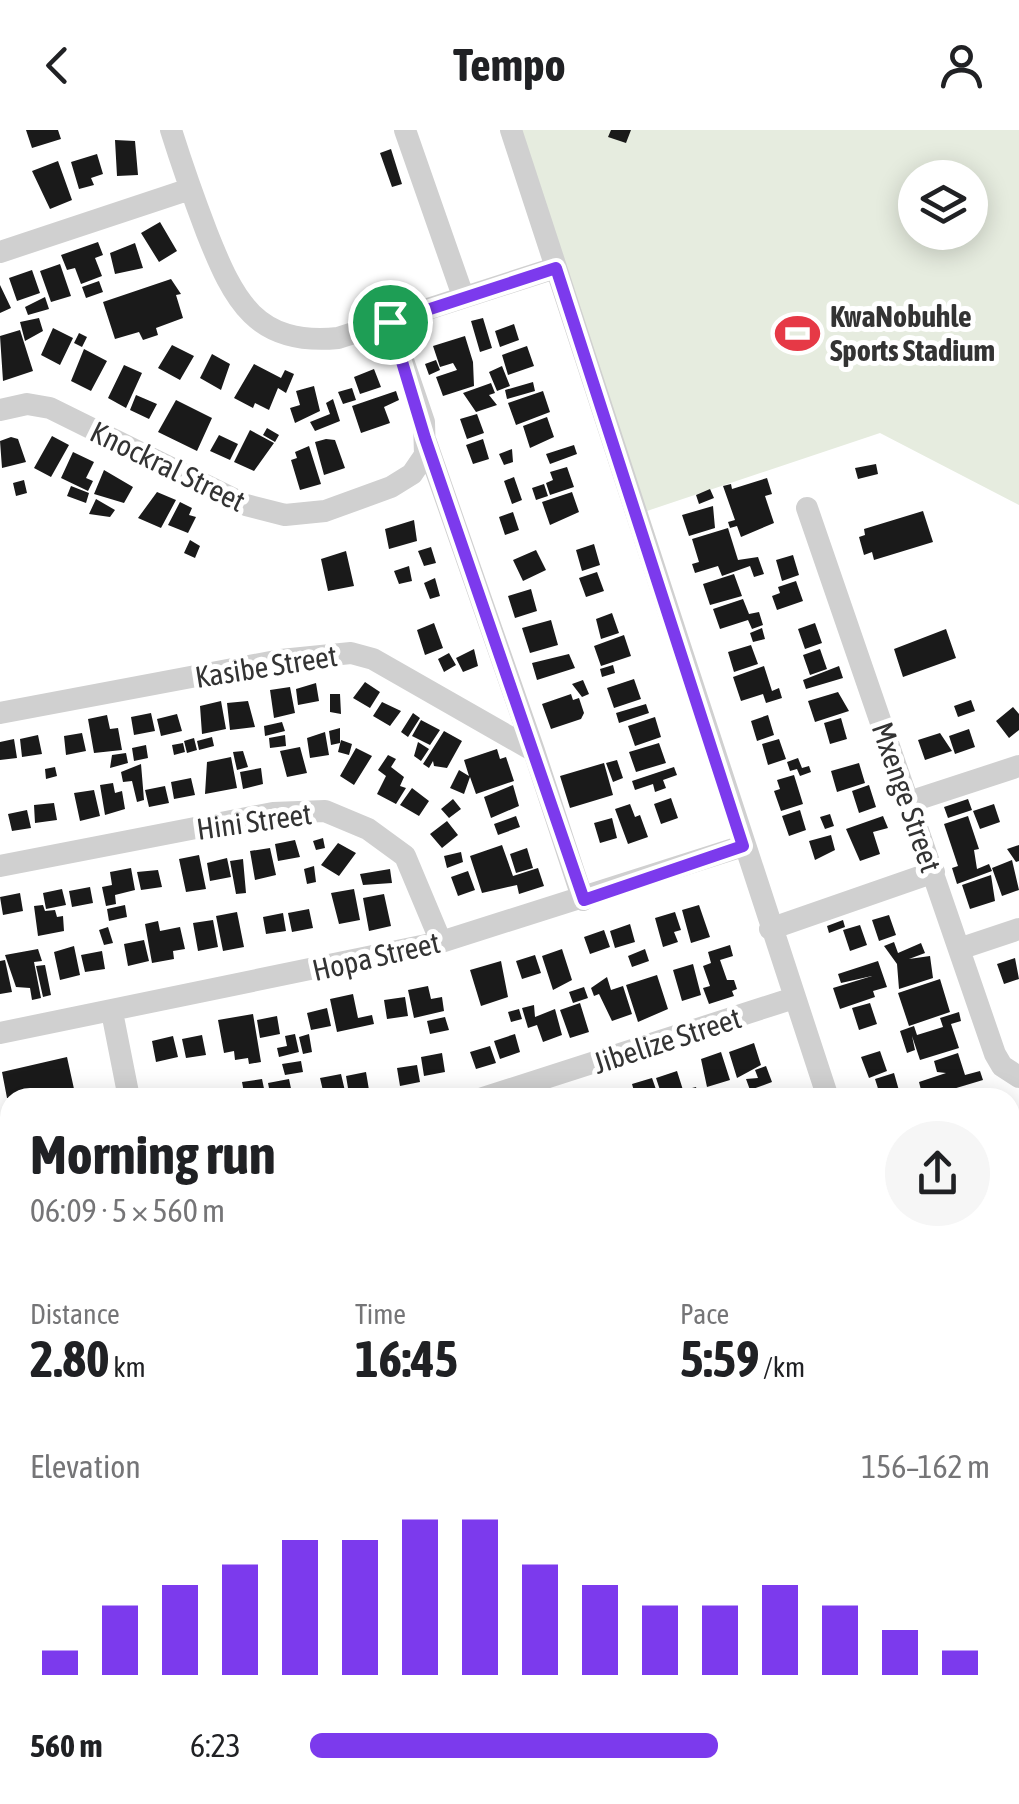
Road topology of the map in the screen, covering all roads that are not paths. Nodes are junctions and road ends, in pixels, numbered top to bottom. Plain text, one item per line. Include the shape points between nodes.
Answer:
1 (171, 130) edge
2 (405, 130) edge
3 (511, 130) edge
4 (190, 189) junction
5 (0, 252) edge
6 (556, 268) junction
7 (463, 296) junction
8 (390, 322) junction
9 (0, 410) edge
10 (425, 438) junction
11 (808, 508) dead end
12 (0, 713) edge
13 (534, 751) junction
14 (1019, 766) edge
15 (909, 802) junction
16 (743, 846) junction
17 (0, 866) edge
18 (934, 872) junction
19 (584, 900) junction
20 (770, 928) junction
21 (1019, 929) edge
22 (441, 942) junction
23 (959, 950) junction
24 (794, 998) junction
25 (112, 1012) junction
26 (0, 1033) edge
27 (1019, 1077) edge
28 (127, 1088) edge
29 (514, 1088) edge
30 (825, 1088) edge

1 - 4 street
2 - 7 street
3 - 6 street
4 - 5 street
4 - 8 street via 228,286 271,330 310,341
6 - 7 street
6 - 16 street
7 - 8 street
8 - 10 street
9 - 10 street, Knockral Street via 50,408 246,505 285,515 325,510 406,479 425,456
10 - 13 street
11 - 15 street, Mxenge Street
12 - 13 street, Kasibe Street via 351,652
13 - 19 street
14 - 15 street
15 - 18 street, Mxenge Street
16 - 19 street, Hopa Street
16 - 20 street
17 - 22 street, Hini Street via 273,813 324,810 368,829 405,856
18 - 20 street
18 - 23 street, Mxenge Street
19 - 22 street, Hopa Street
20 - 24 street
21 - 23 street
22 - 25 street, Hopa Street
23 - 27 street, Mxenge Street via 995,1054
24 - 29 street, Jibelize Street
24 - 30 street
25 - 26 street, Hopa Street
25 - 28 street

